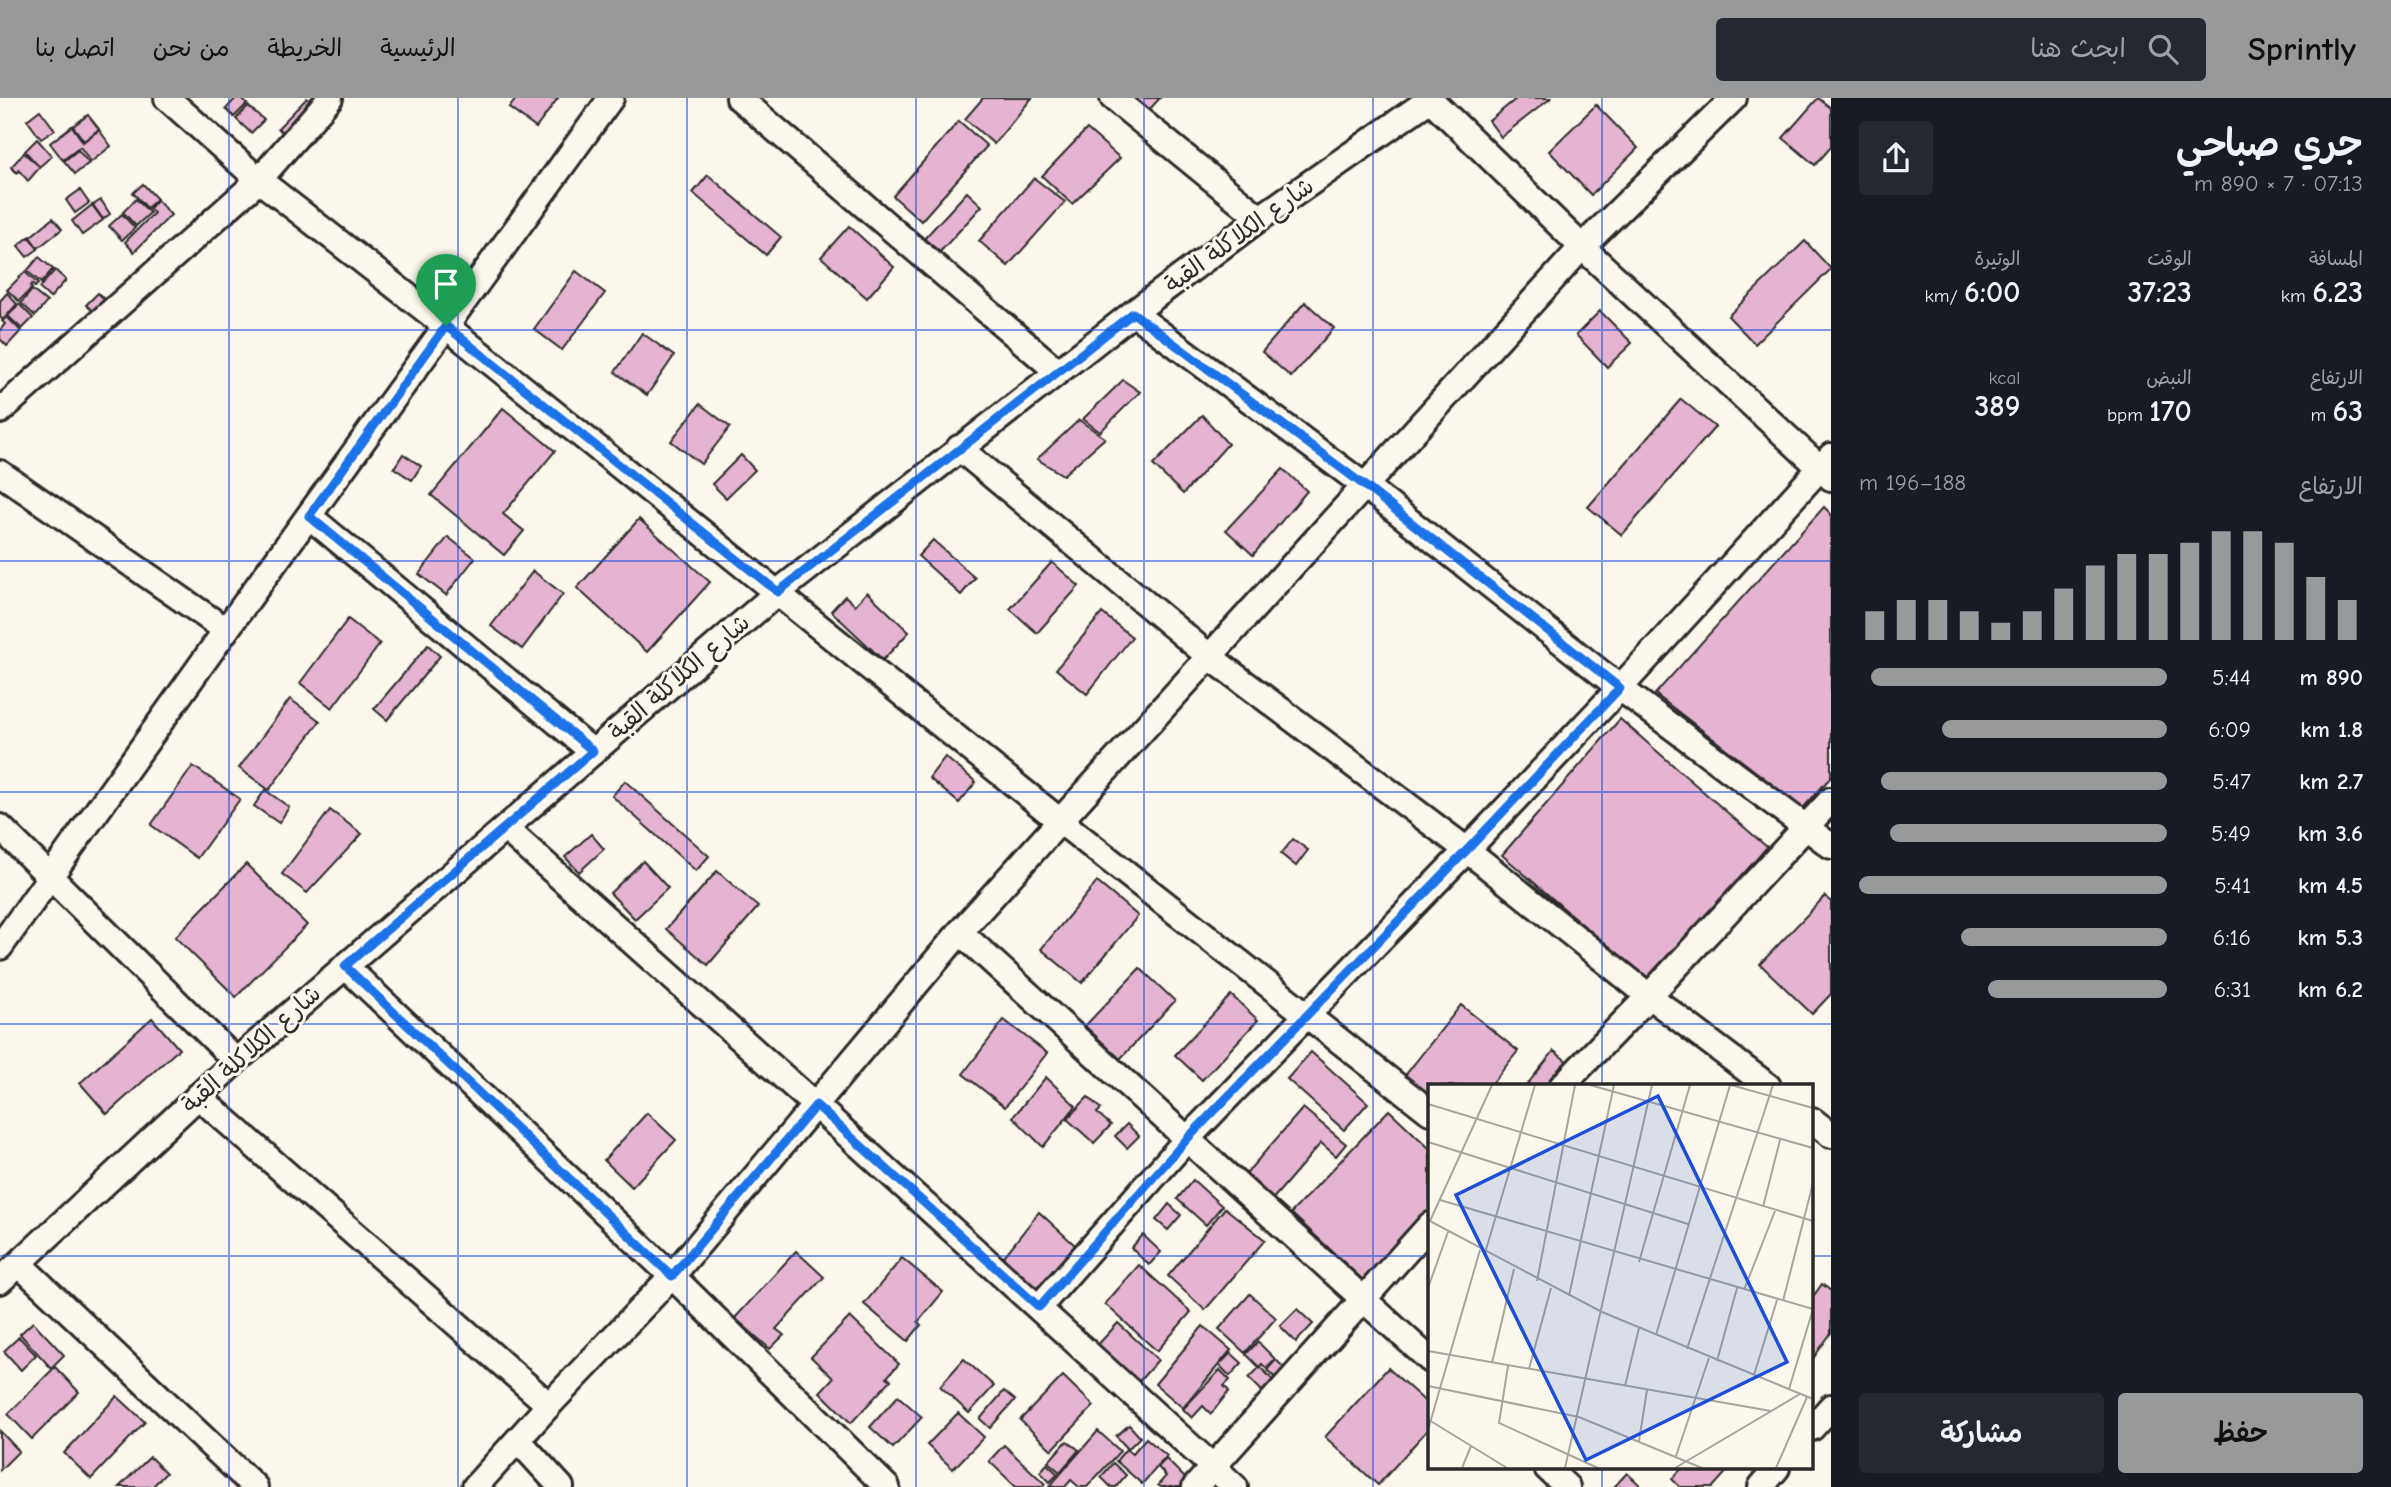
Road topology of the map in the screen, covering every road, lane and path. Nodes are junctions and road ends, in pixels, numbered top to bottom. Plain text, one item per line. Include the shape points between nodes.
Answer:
1 (167, 98) edge
2 (330, 98) edge
3 (611, 98) edge
4 (739, 98) edge
5 (1113, 98) edge
6 (1734, 98) edge
7 (1431, 99) edge
8 (259, 180) junction
9 (1260, 218) junction
10 (1582, 247) junction
11 (1133, 313) junction
12 (446, 326) junction
13 (1057, 371) junction
14 (0, 411) edge
15 (959, 448) junction
16 (1827, 467) edge
17 (0, 474) edge
18 (1365, 486) junction
19 (309, 516) junction
20 (778, 592) junction
21 (226, 630) junction
22 (1210, 657) junction
23 (1620, 688) junction
24 (593, 751) junction
25 (1831, 800) edge
26 (1060, 821) junction
27 (1806, 827) junction
28 (0, 828) edge
29 (506, 829) junction
30 (1831, 846) edge
31 (1467, 850) junction
32 (50, 877) junction
33 (960, 932) junction
34 (0, 947) edge
35 (345, 966) junction
36 (1649, 996) junction
37 (1308, 1015) junction
38 (236, 1061) junction
39 (1564, 1084) edge
40 (1765, 1084) edge
41 (198, 1096) junction
42 (816, 1105) junction
43 (1428, 1110) edge
44 (1814, 1122) edge
45 (1831, 1135) edge
46 (1187, 1139) junction
47 (1428, 1227) edge
48 (19, 1264) junction
49 (672, 1276) junction
50 (0, 1281) edge
51 (1363, 1298) junction
52 (1039, 1307) junction
53 (1428, 1358) edge
54 (549, 1405) junction
55 (518, 1440) junction
56 (1213, 1467) junction
57 (1549, 1470) edge
58 (1775, 1470) edge
59 (254, 1487) edge
60 (475, 1487) edge
61 (561, 1487) edge
62 (887, 1487) edge
63 (1195, 1487) edge
64 (1235, 1487) edge
65 (1567, 1487) edge
66 (1761, 1487) edge

1 - 8 street
2 - 8 street
3 - 12 street
4 - 13 street
5 - 9 street
6 - 10 street
7 - 9 street, شارع الكلاكلة القبة
7 - 10 street
8 - 12 street
8 - 14 street
9 - 11 street, شارع الكلاكلة القبة
10 - 16 street
10 - 18 street
11 - 13 street, شارع الكلاكلة القبة
11 - 18 street
12 - 19 street
12 - 20 street
13 - 15 street, شارع الكلاكلة القبة
15 - 20 street, شارع الكلاكلة القبة
15 - 22 street
16 - 23 street
17 - 21 street
18 - 22 street
18 - 23 street
19 - 21 street
19 - 24 street
20 - 24 street, شارع الكلاكلة القبة
20 - 26 street
21 - 32 street
22 - 26 street
22 - 31 street
23 - 27 street
23 - 31 street
24 - 29 street, شارع الكلاكلة القبة
25 - 27 street
26 - 33 street
26 - 37 street
27 - 30 street
27 - 36 street
28 - 32 street
29 - 35 street, شارع الكلاكلة القبة
29 - 42 street
31 - 36 street
31 - 37 street
32 - 34 street
32 - 38 street
33 - 42 street
33 - 46 street
35 - 38 street, شارع الكلاكلة القبة
35 - 49 street
36 - 39 street
36 - 40 street
37 - 43 street
37 - 46 street
38 - 41 street, شارع الكلاكلة القبة
41 - 48 street, شارع الكلاكلة القبة
41 - 54 street
42 - 49 street
42 - 52 street
44 - 45 street
46 - 51 street
46 - 52 street
47 - 51 street
48 - 50 street, شارع الكلاكلة القبة
48 - 59 street
49 - 54 street
49 - 62 street
51 - 53 street
51 - 56 street
52 - 56 street
54 - 55 street
55 - 60 street
55 - 61 street
56 - 63 street
56 - 64 street
57 - 65 street
58 - 66 street

